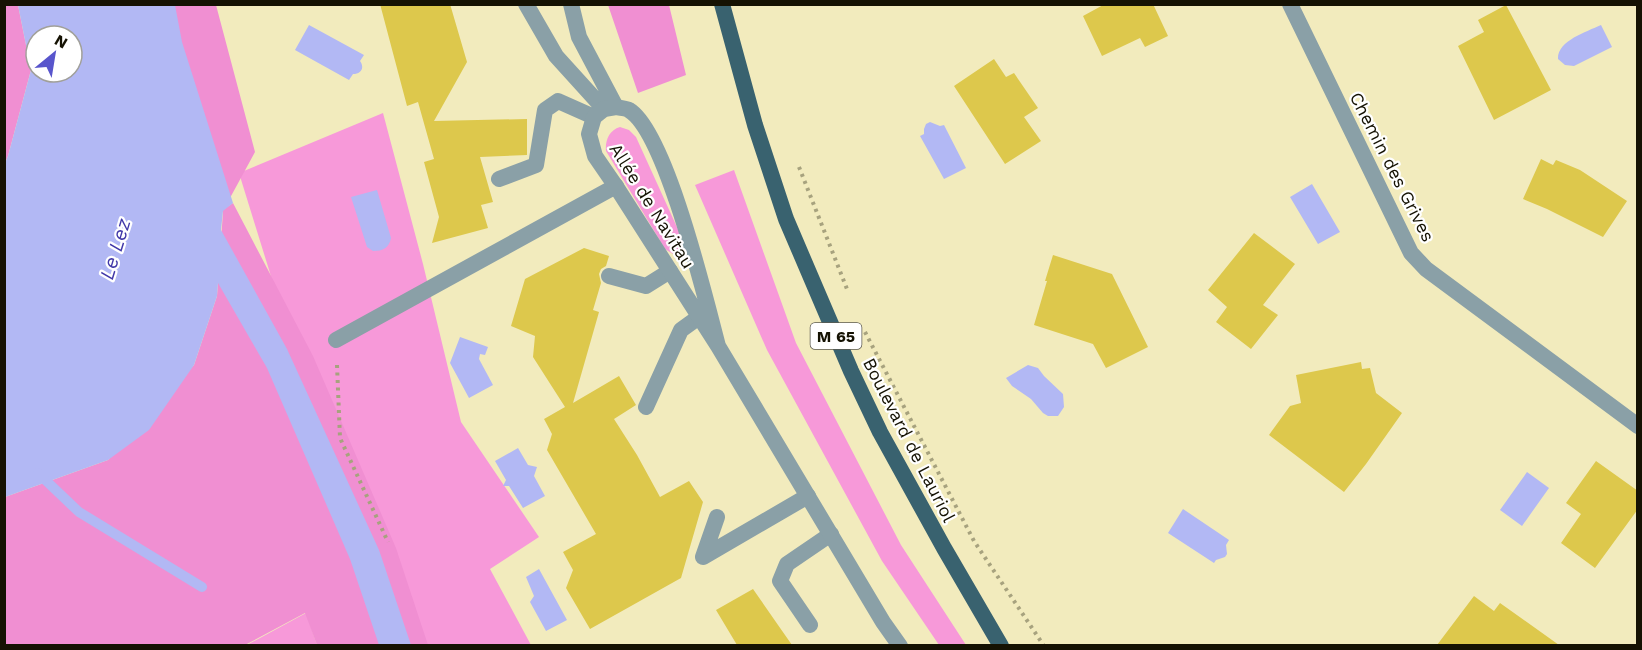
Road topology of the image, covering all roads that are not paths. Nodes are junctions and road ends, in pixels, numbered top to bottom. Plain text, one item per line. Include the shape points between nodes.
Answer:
1 (526, 4) edge
2 (571, 4) edge
3 (722, 4) edge
4 (1290, 4) edge
5 (605, 111) junction
6 (500, 179) dead end
7 (616, 186) junction
8 (670, 271) junction
9 (609, 276) dead end
10 (699, 317) junction
11 (336, 340) road end
12 (718, 346) junction
13 (646, 407) dead end
14 (1638, 426) edge
15 (808, 496) junction
16 (717, 517) dead end
17 (831, 534) junction
18 (810, 625) dead end
19 (900, 645) edge
20 (1001, 645) edge

1 - 5 street via 556,56
2 - 5 street
3 - 20 main road, Boulevard de Lauriol / M 65 via 786,219 846,361 885,441
4 - 14 street, Chemin des Grives via 1411,253
5 - 6 street via 558,101 545,110 536,165
5 - 7 street, Allée de Navitau via 589,134 595,156
5 - 12 street, Allée de Navitau via 628,110 650,134 694,253
7 - 8 street, Allée de Navitau
7 - 11 street
8 - 9 street via 646,286
8 - 10 street, Allée de Navitau
10 - 12 street, Allée de Navitau
10 - 13 street via 681,330
12 - 15 street, Allée de Navitau
15 - 16 street via 703,556
15 - 17 street, Allée de Navitau
17 - 18 street via 787,564 780,580
17 - 19 street, Allée de Navitau

